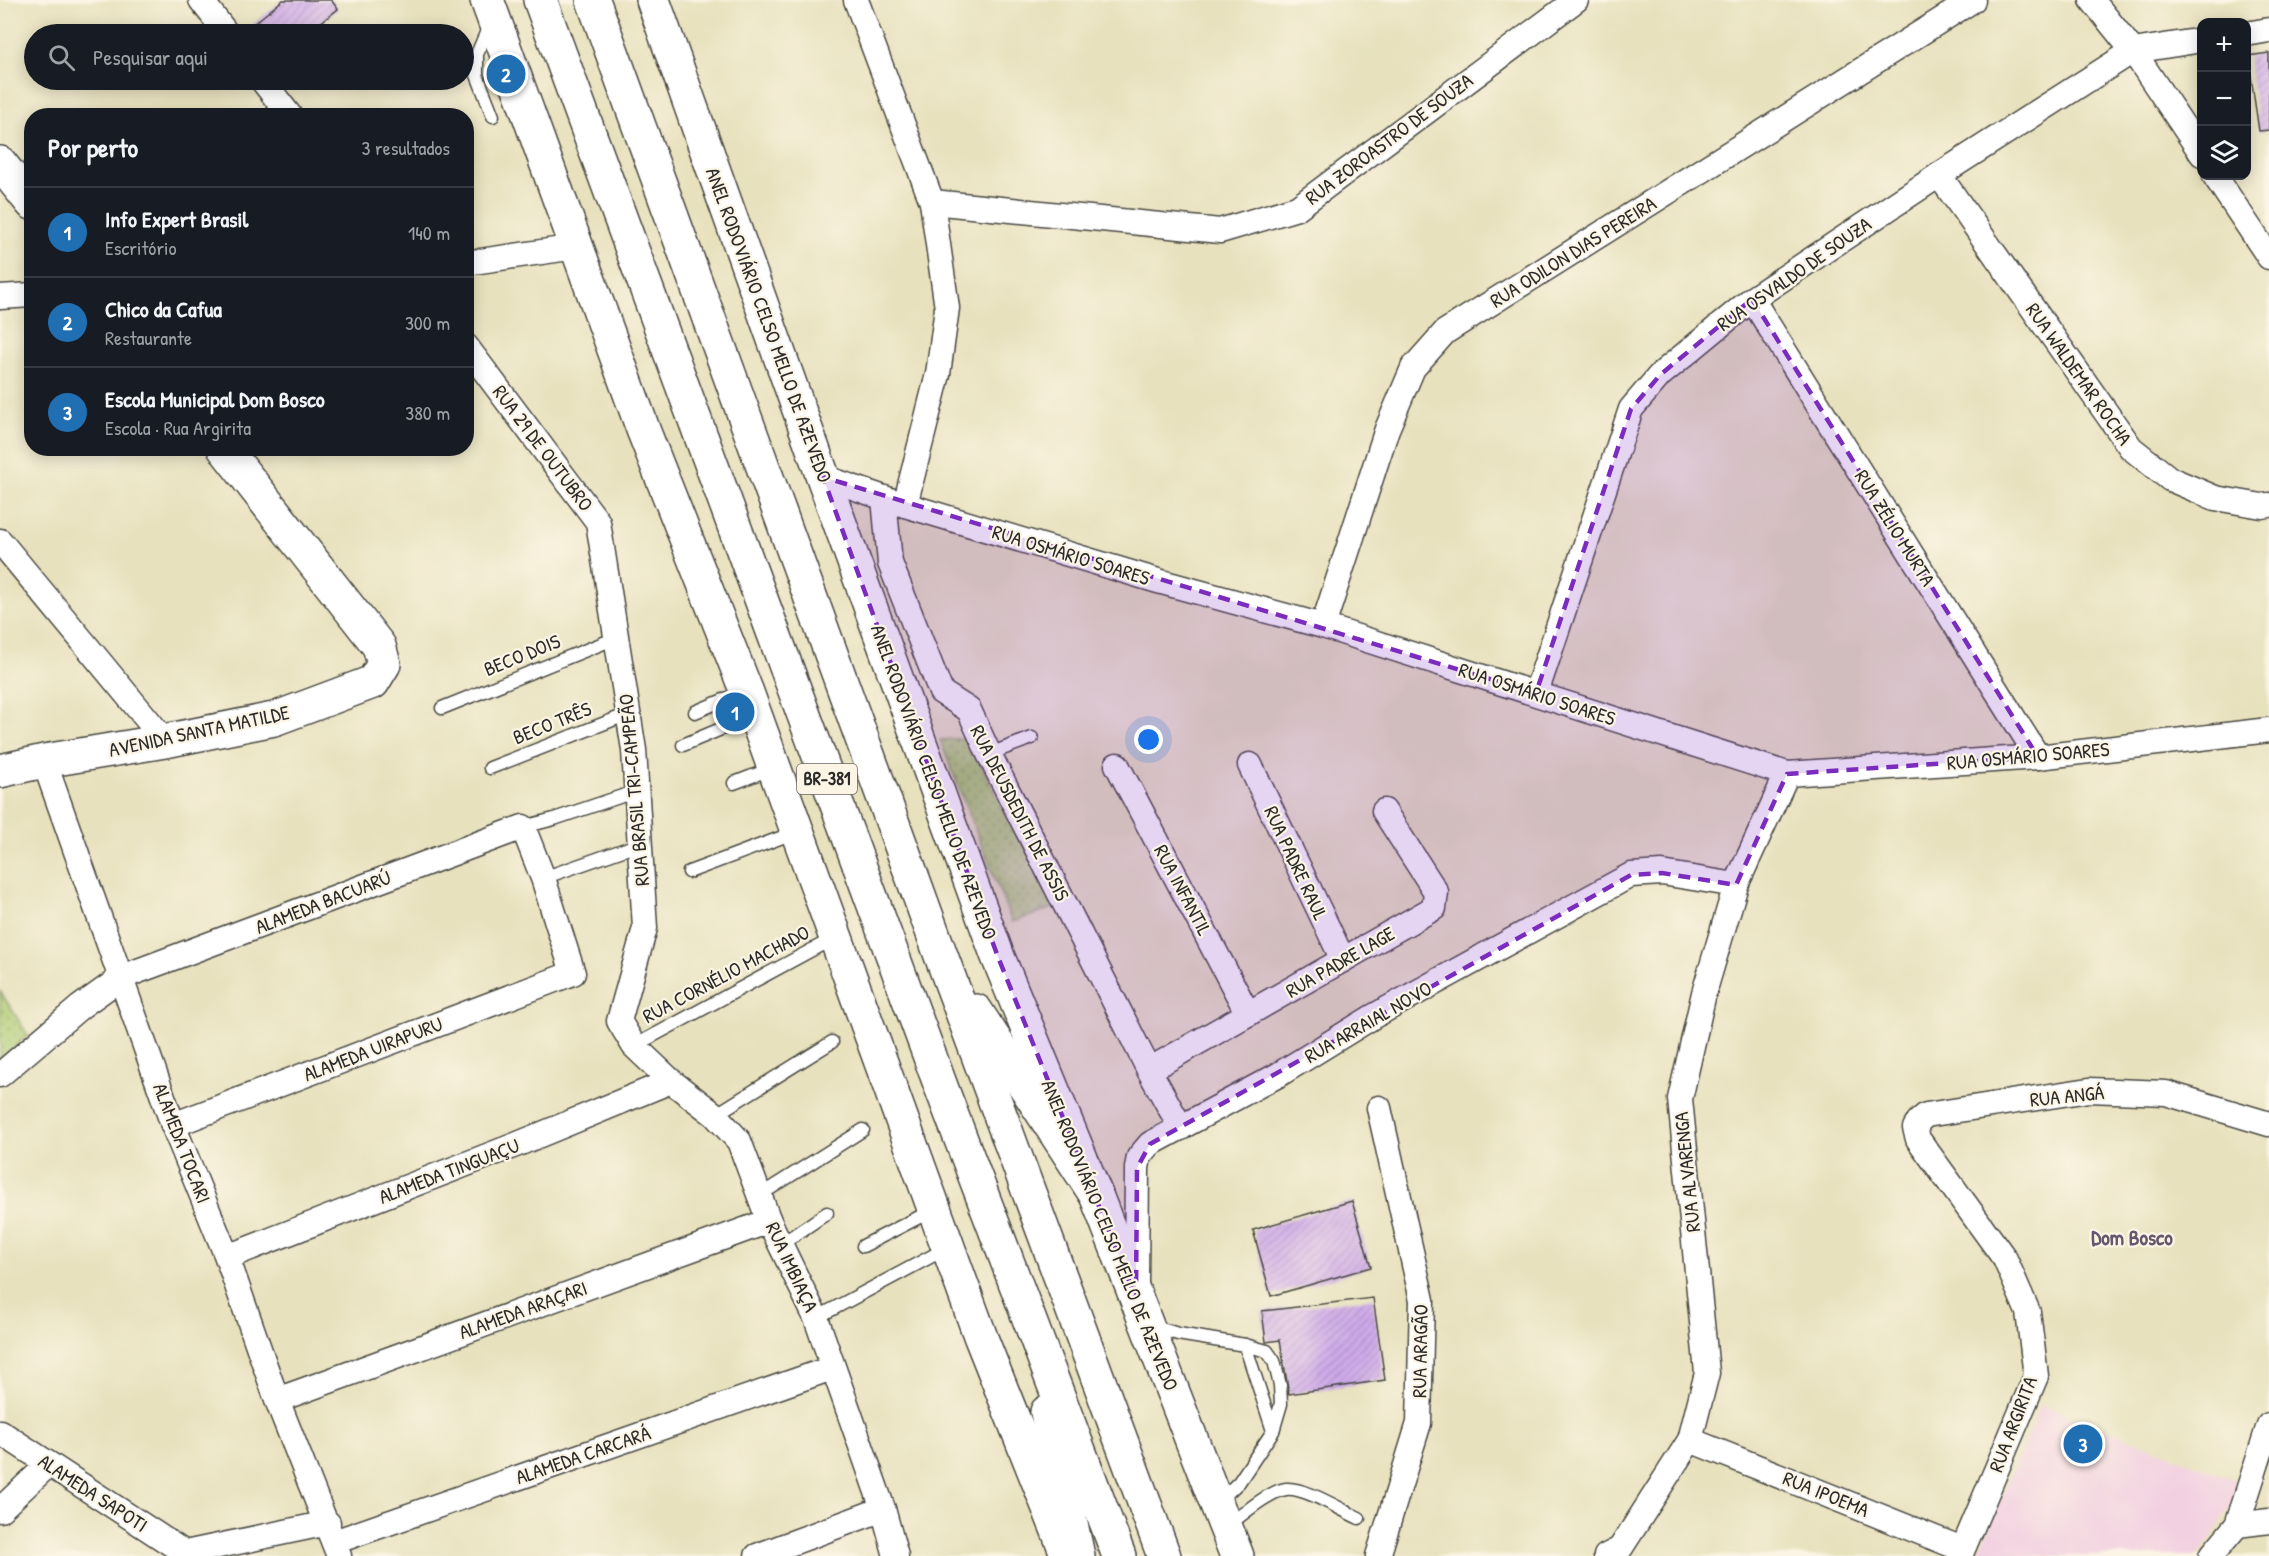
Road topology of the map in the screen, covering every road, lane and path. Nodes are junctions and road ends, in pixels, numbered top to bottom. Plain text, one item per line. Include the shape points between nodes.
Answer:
1 (201, 0) edge
2 (540, 0) edge
3 (593, 0) edge
4 (653, 0) edge
5 (856, 0) edge
6 (1576, 0) edge
7 (1973, 0) edge
8 (2092, 0) edge
9 (490, 9) edge
10 (219, 24) edge
11 (2269, 30) edge
12 (2251, 33) edge
13 (2197, 41) edge
14 (2133, 51) junction
15 (270, 90) edge
16 (284, 108) edge
17 (493, 116) dead end
18 (2197, 147) edge
19 (0, 163) edge
20 (1939, 175) junction
21 (2218, 180) edge
22 (24, 193) edge
23 (932, 202) junction
24 (576, 247) junction
25 (2269, 257) edge
26 (474, 262) edge
27 (24, 295) edge
28 (0, 297) edge
29 (1752, 298) junction
30 (474, 357) edge
31 (230, 456) edge
32 (823, 477) junction
33 (894, 502) junction
34 (2269, 505) edge
35 (598, 522) joint
36 (0, 541) edge
37 (1323, 626) junction
38 (616, 638) junction
39 (1536, 693) junction
40 (751, 703) junction
41 (442, 708) dead end
42 (695, 712) dead end
43 (628, 714) junction
44 (2269, 730) edge
45 (1032, 738) dead end
46 (165, 741) junction
47 (683, 745) dead end
48 (989, 754) junction
49 (2038, 757) junction
50 (44, 761) junction
51 (1117, 765) dead end
52 (1250, 765) dead end
53 (490, 768) dead end
54 (774, 768) junction
55 (0, 771) edge
56 (1787, 774) junction
57 (734, 783) dead end
58 (637, 791) junction
59 (1384, 811) dead end
60 (523, 826) junction
61 (797, 831) junction
62 (640, 844) junction
63 (689, 872) dead end
64 (543, 878) junction
65 (1736, 885) junction
66 (836, 937) junction
67 (1343, 960) junction
68 (943, 961) junction
69 (122, 977) junction
70 (1248, 1014) junction
71 (619, 1022) joint
72 (832, 1042) dead end
73 (634, 1046) junction
74 (1149, 1070) junction
75 (0, 1076) edge
76 (671, 1081) junction
77 (1379, 1108) dead end
78 (715, 1115) junction
79 (173, 1125) junction
80 (1181, 1128) junction
81 (2269, 1128) edge
82 (863, 1130) dead end
83 (1918, 1138) joint
84 (760, 1195) junction
85 (1096, 1195) junction
86 (934, 1209) junction
87 (827, 1214) dead end
88 (770, 1221) junction
89 (780, 1245) junction
90 (863, 1246) dead end
91 (934, 1255) dead end
92 (227, 1257) junction
93 (1025, 1308) junction
94 (1141, 1311) junction
95 (816, 1318) junction
96 (1245, 1345) junction
97 (832, 1368) junction
98 (277, 1400) junction
99 (2269, 1425) edge
100 (1272, 1431) junction
101 (0, 1432) edge
102 (1690, 1440) junction
103 (50, 1464) junction
104 (883, 1509) junction
105 (0, 1510) edge
106 (1359, 1518) dead end
107 (2269, 1521) edge
108 (2236, 1525) junction
109 (1226, 1529) edge
110 (334, 1540) edge
111 (1961, 1552) edge
112 (183, 1555) edge
113 (757, 1556) edge
114 (896, 1556) edge
115 (1068, 1556) edge
116 (1078, 1556) edge
117 (1119, 1556) edge
118 (1164, 1556) edge
119 (1378, 1556) edge
120 (1606, 1556) edge
121 (2211, 1556) edge

1 - 10 street
2 - 93 main road, BR-381
3 - 68 main road, BR-381
4 - 32 main road, ANEL RODOVIÁRIO CELSO MELLO DE AZEVEDO
5 - 23 street, RUA DEUSDEDITH DE ASSIS
6 - 23 street, RUA ZOROASTRO DE SOUZA via 1297,208 1220,231
7 - 37 street, RUA ODILON DIAS PEREIRA via 1445,332 1413,368 1387,429
8 - 14 street
9 - 17 lane via 477,54 477,75
9 - 24 main road
11 - 12 street
13 - 14 street, RUA OSVALDO DE SOUZA
14 - 18 street
14 - 20 street, RUA OSVALDO DE SOUZA
15 - 16 street
19 - 22 main road
20 - 29 street, RUA OSVALDO DE SOUZA
20 - 34 street, RUA WALDEMAR ROCHA via 2131,448 2170,479 2215,498
21 - 25 street
23 - 33 street, RUA DEUSDEDITH DE ASSIS via 947,308 938,374
24 - 26 street
24 - 40 main road
27 - 28 street
29 - 39 street, RUA OSVALDO DE SOUZA via 1660,375 1631,409
29 - 49 street, RUA ZÉLIO MURTA
30 - 35 street, RUA 29 DE OUTUBRO
31 - 46 main road, AVENIDA SANTA MATILDE via 379,646 384,664 373,682 274,719
32 - 33 street, RUA OSMÁRIO SOARES
32 - 85 main road, ANEL RODOVIÁRIO CELSO MELLO DE AZEVEDO via 998,957
33 - 37 street, RUA OSMÁRIO SOARES
33 - 48 street, RUA DEUSDEDITH DE ASSIS via 890,563 941,692 969,710
35 - 38 street, RUA BRASIL TRI-CAMPEÃO
36 - 46 street
37 - 39 street, RUA OSMÁRIO SOARES
38 - 41 lane, BECO DOIS
38 - 43 street, RUA BRASIL TRI-CAMPEÃO
39 - 56 street, RUA OSMÁRIO SOARES
40 - 42 lane
40 - 47 lane
40 - 54 main road
43 - 53 lane, BECO TRÊS
43 - 58 street, RUA BRASIL TRI-CAMPEÃO
44 - 49 street, RUA OSMÁRIO SOARES
45 - 48 lane
46 - 50 main road, AVENIDA SANTA MATILDE
48 - 74 street, RUA DEUSDEDITH DE ASSIS
49 - 56 street, RUA OSMÁRIO SOARES
50 - 55 main road, AVENIDA SANTA MATILDE
50 - 69 street, ALAMEDA TOCARI
51 - 70 street, RUA INFANTIL
52 - 67 street, RUA PADRE RAUL
54 - 57 lane
54 - 61 main road
56 - 65 street, RUA ALVARENGA
58 - 60 lane
58 - 62 street, RUA BRASIL TRI-CAMPEÃO
59 - 67 street, RUA PADRE LAGE via 1436,892 1434,908
60 - 64 street
60 - 69 street, ALAMEDA BACUARÚ
61 - 63 lane
61 - 66 main road
62 - 64 lane
62 - 71 street, RUA BRASIL TRI-CAMPEÃO via 645,928
64 - 79 street, ALAMEDA UIRAPURU via 573,973
65 - 80 street, RUA ARRAIAL NOVO via 1662,873 1631,874
65 - 102 street, RUA ALVARENGA via 1704,993 1680,1100 1707,1373
66 - 73 lane, RUA CORNÉLIO MACHADO
66 - 86 main road
67 - 70 street, RUA PADRE LAGE
68 - 85 main road
68 - 118 main road, BR-381
69 - 75 street, ALAMEDA BACUARÚ via 80,1007
69 - 79 street, ALAMEDA TOCARI
70 - 74 street, RUA PADRE LAGE
71 - 73 street, RUA IMBIAÇA
72 - 78 lane
73 - 76 street, RUA IMBIAÇA
74 - 80 street, RUA DEUSDEDITH DE ASSIS
76 - 78 street, RUA IMBIAÇA
76 - 92 street, ALAMEDA TINGUAÇU
77 - 119 street, RUA ARAGÃO via 1422,1300 1419,1423
78 - 84 street, RUA IMBIAÇA via 739,1141
79 - 92 street, ALAMEDA TOCARI
80 - 94 street, RUA ARRAIAL NOVO via 1150,1144 1139,1157
81 - 83 street, RUA ANGÁ via 2166,1093 2089,1090 1926,1115 1915,1128
82 - 84 lane
83 - 111 street, RUA ARGIRITA via 2005,1259 2028,1312 2036,1376
84 - 88 street, RUA IMBIAÇA
85 - 94 main road, ANEL RODOVIÁRIO CELSO MELLO DE AZEVEDO
86 - 90 lane
86 - 115 main road
87 - 89 lane
88 - 89 street, RUA IMBIAÇA
88 - 98 street, ALAMEDA ARAÇARI
89 - 95 street, RUA IMBIAÇA
91 - 95 lane
92 - 98 street, ALAMEDA TOCARI
93 - 116 main road
93 - 117 main road, BR-381
94 - 96 lane via 1178,1334
94 - 109 main road, ANEL RODOVIÁRIO CELSO MELLO DE AZEVEDO
95 - 97 street, RUA IMBIAÇA
96 - 100 lane
96 - 100 lane via 1267,1351 1274,1361 1281,1404
97 - 104 street, RUA IMBIAÇA
97 - 110 street, ALAMEDA CARCARÁ
98 - 110 street, ALAMEDA TOCARI
99 - 108 street
100 - 109 lane via 1239,1482
101 - 103 street, ALAMEDA SAPOTI
102 - 111 street, RUA IPOEMA
102 - 120 street, RUA ALVARENGA via 1620,1549
103 - 105 street
103 - 112 street, ALAMEDA SAPOTI
104 - 113 street
104 - 114 street, RUA IMBIAÇA
106 - 109 lane via 1303,1492 1286,1489 1273,1493
107 - 108 street
108 - 121 street
110 - 112 street

